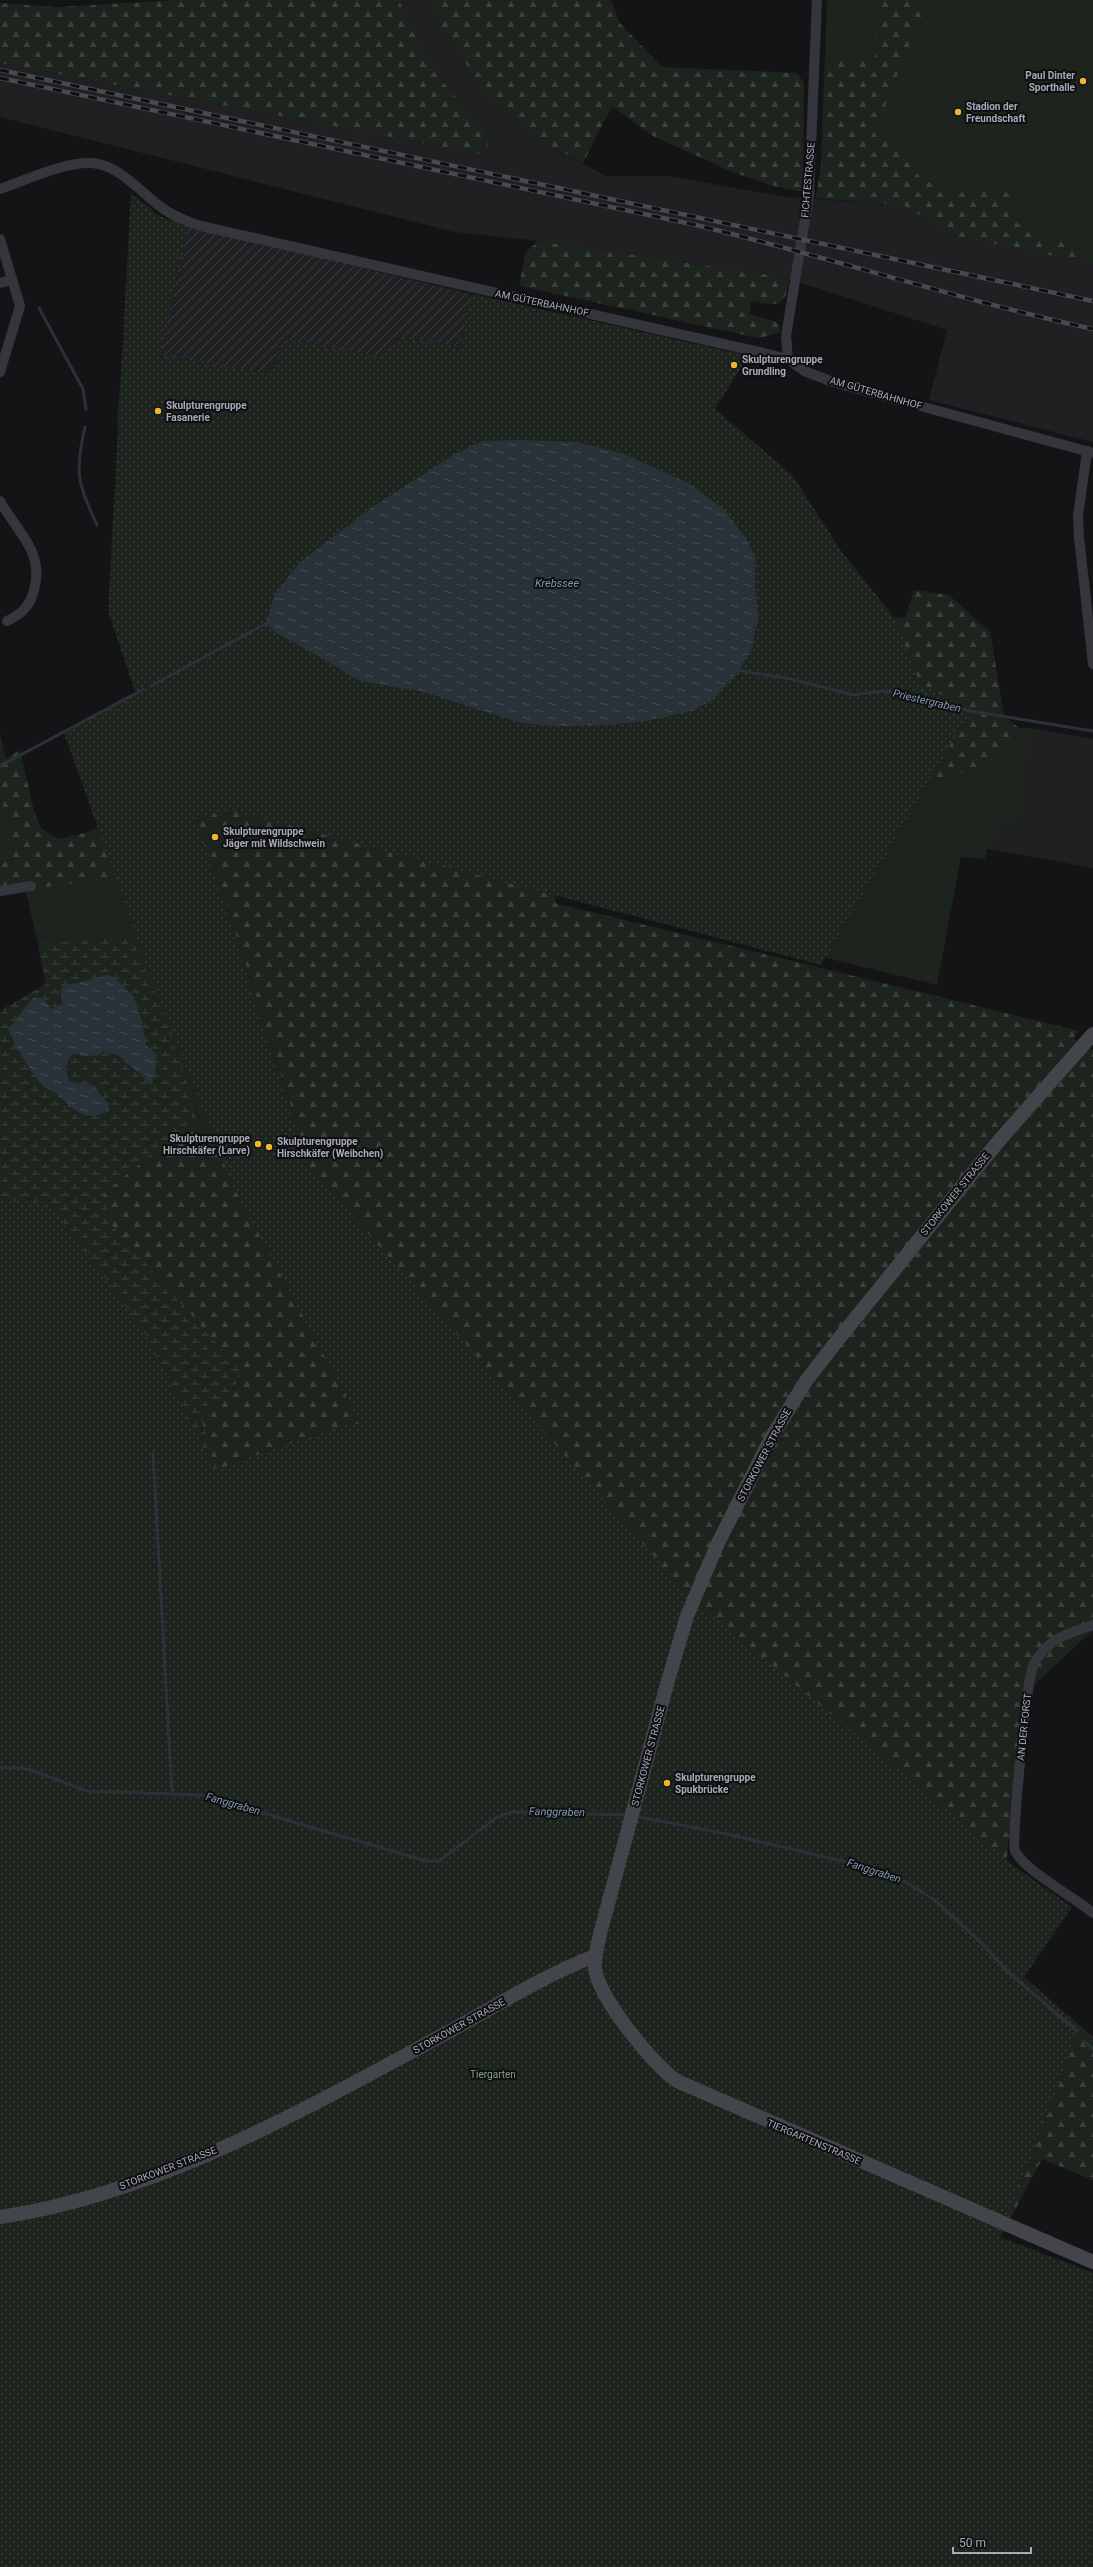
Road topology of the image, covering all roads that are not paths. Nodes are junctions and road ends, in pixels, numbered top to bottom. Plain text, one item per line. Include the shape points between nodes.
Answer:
1 (817, 0) edge
2 (0, 189) edge
3 (0, 239) edge
4 (12, 280) junction
5 (0, 283) edge
6 (788, 359) junction
7 (0, 372) edge
8 (1090, 452) edge
9 (0, 501) edge
10 (7, 621) dead end
11 (1093, 664) edge
12 (31, 886) dead end
13 (0, 891) edge
14 (1093, 1034) edge
15 (1093, 1625) edge
16 (1093, 1913) edge
17 (595, 1956) junction
18 (0, 2217) edge
19 (1093, 2262) edge

1 - 6 street, FICHTESTRASSE via 809,195 786,336
2 - 6 street, AM GÜTERBAHNHOF via 76,165 99,164 128,180 174,216 201,226
3 - 4 street
4 - 5 street
4 - 7 street via 20,306
6 - 8 street, AM GÜTERBAHNHOF via 804,371 836,382
8 - 11 street via 1078,516 1078,537
9 - 10 street via 33,553 38,569 31,604
12 - 13 street
14 - 17 main road, STORKOWER STRASSE via 997,1143 837,1341 786,1411 718,1543 688,1616
15 - 16 street, AN DER FORST via 1064,1634 1046,1646 1032,1667 1027,1693 1014,1849 1022,1862
17 - 18 main road, STORKOWER STRASSE via 542,1980 269,2126 206,2154 138,2181 55,2208
17 - 19 main road, TIERGARTENSTRASSE via 598,1979 608,1998 644,2049 666,2074 676,2081

